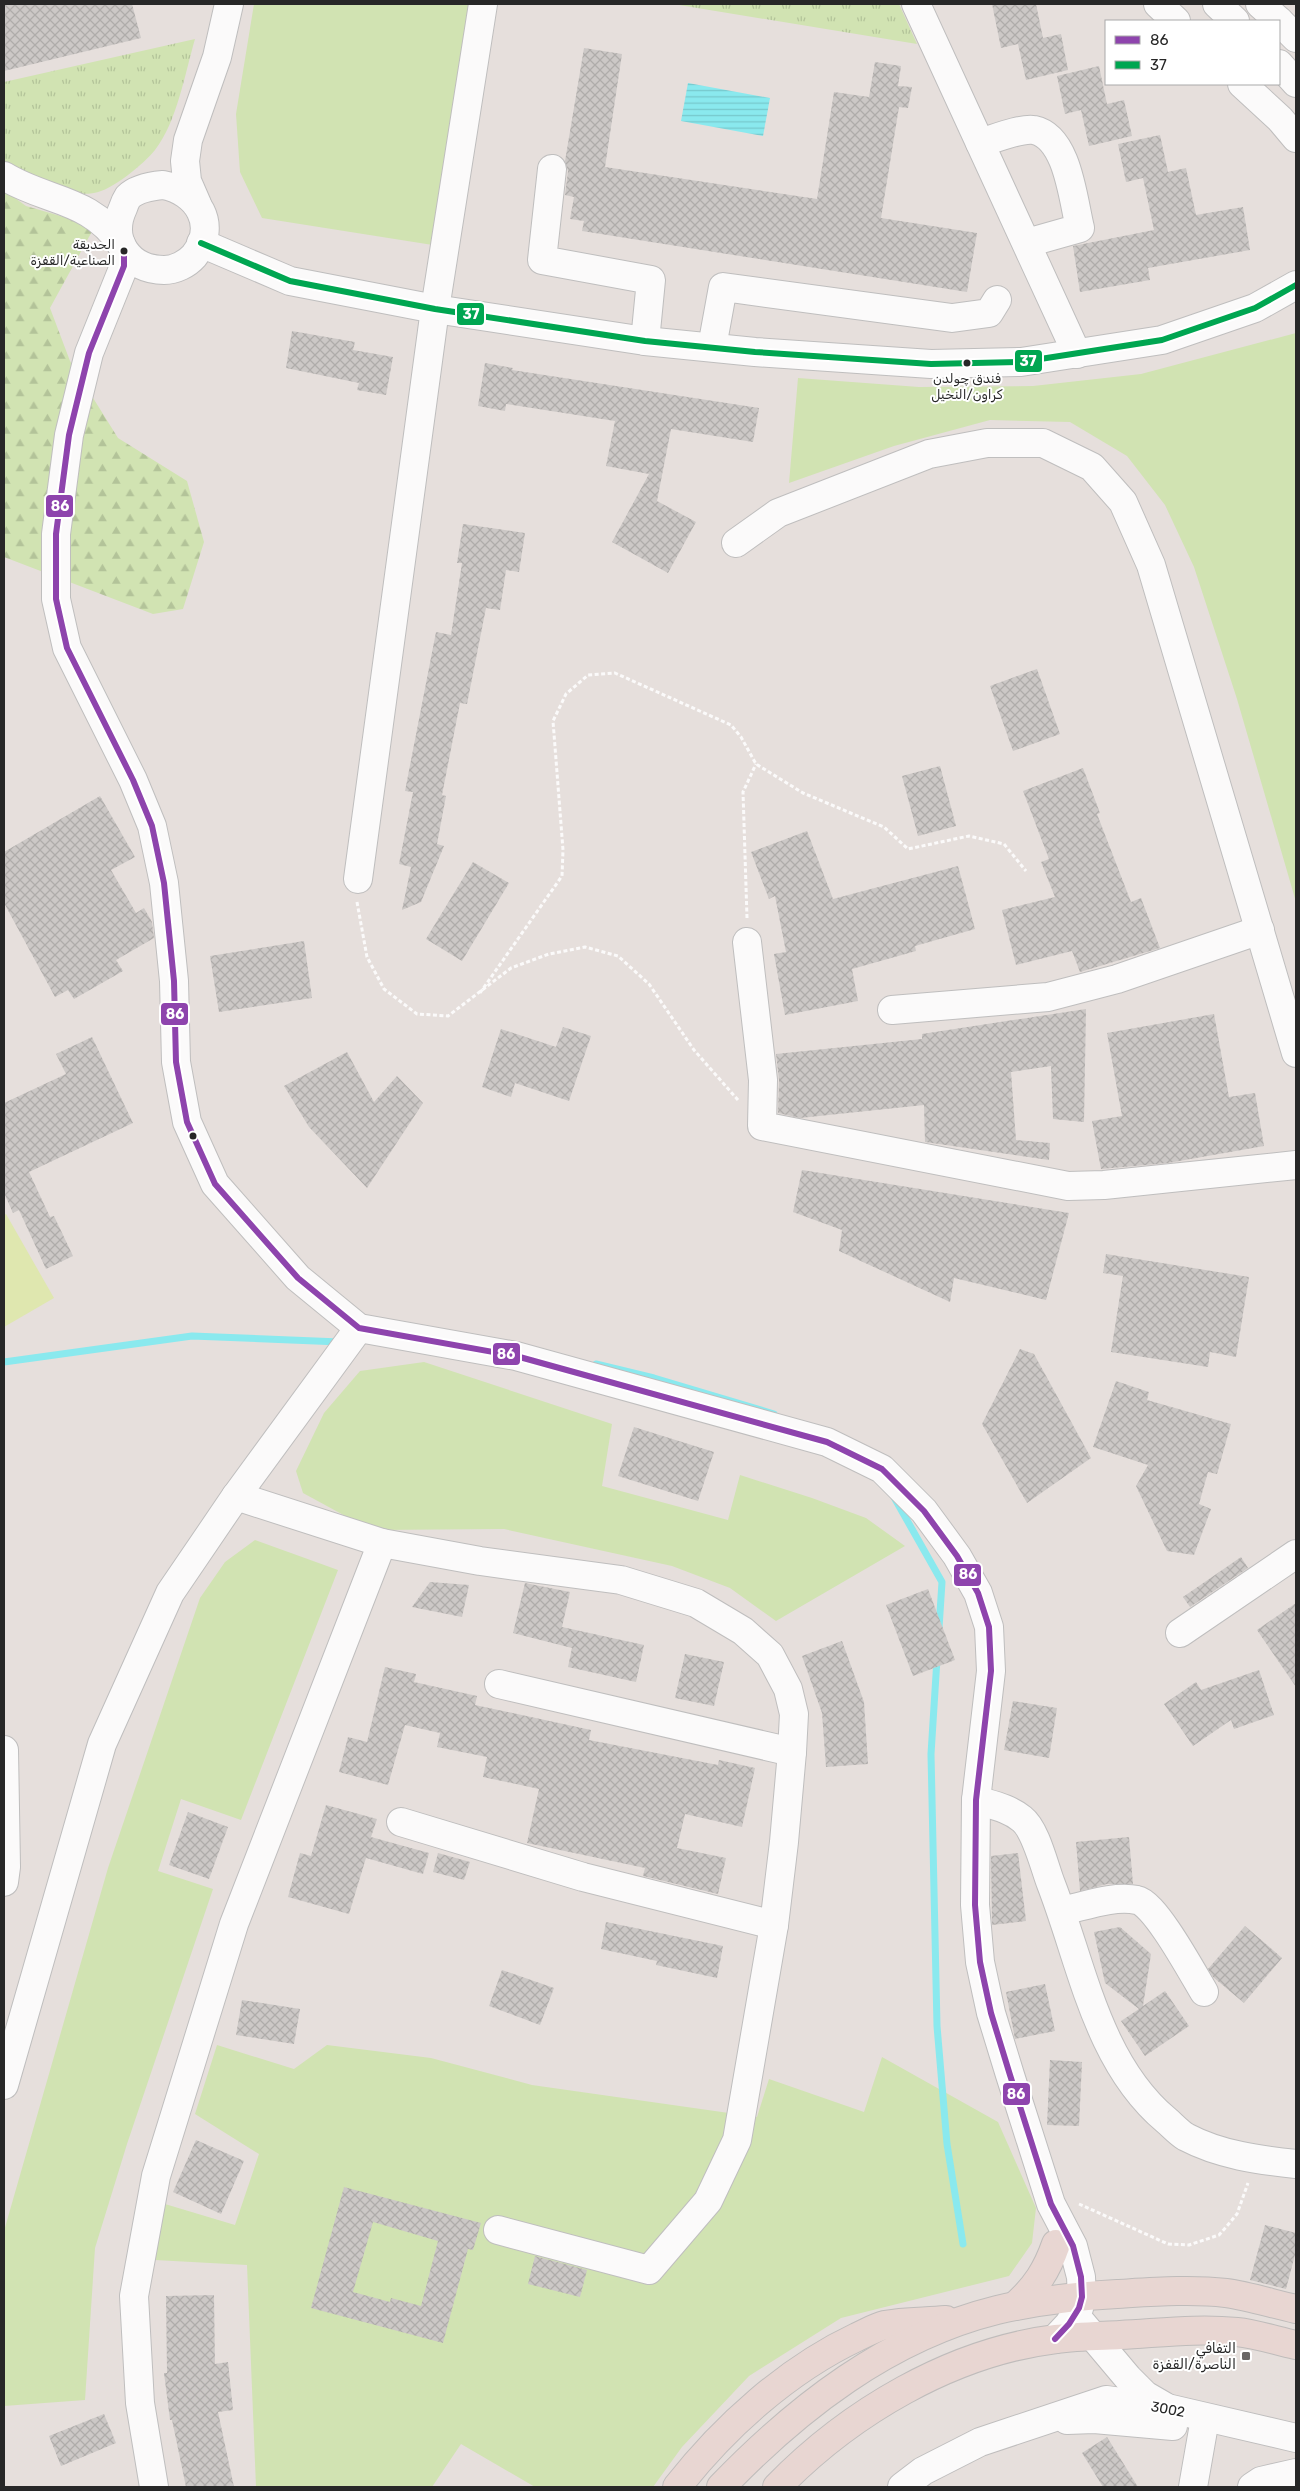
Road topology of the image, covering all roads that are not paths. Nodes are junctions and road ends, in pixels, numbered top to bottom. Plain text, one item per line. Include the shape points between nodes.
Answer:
1 (229, 4) edge
2 (483, 4) edge
3 (916, 4) edge
4 (1158, 4) edge
5 (1217, 4) edge
6 (1260, 4) edge
7 (1175, 20) edge
8 (1234, 20) edge
9 (1278, 20) edge
10 (1280, 22) edge
11 (1296, 38) edge
12 (1280, 65) edge
13 (1296, 83) edge
14 (1243, 85) edge
15 (1296, 138) edge
16 (188, 140) junction
17 (980, 143) junction
18 (552, 169) dead end
19 (4, 176) edge
20 (139, 192) junction
21 (72, 203) junction
22 (197, 204) junction
23 (202, 243) junction
24 (1027, 243) junction
25 (123, 248) junction
26 (153, 270) junction
27 (1293, 284) edge
28 (996, 300) dead end
29 (435, 308) junction
30 (103, 319) junction
31 (645, 341) junction
32 (712, 347) junction
33 (1078, 354) junction
34 (736, 543) dead end
35 (358, 879) road end
36 (1260, 930) junction
37 (747, 942) road end
38 (892, 1010) dead end
39 (1296, 1053) edge
40 (1296, 1164) edge
41 (359, 1328) junction
42 (236, 1496) junction
43 (382, 1543) junction
44 (1296, 1554) edge
45 (1180, 1633) dead end
46 (499, 1684) dead end
47 (4, 1750) edge
48 (792, 1752) junction
49 (976, 1800) junction
50 (401, 1822) dead end
51 (4, 1882) edge
52 (1062, 1911) junction
53 (774, 1925) junction
54 (1204, 1992) dead end
55 (4, 2085) edge
56 (1296, 2164) edge
57 (1049, 2196) junction
58 (498, 2230) dead end
59 (1056, 2244) junction
60 (1015, 2306) junction
61 (1078, 2307) junction
62 (1296, 2309) edge
63 (972, 2318) junction
64 (1122, 2335) junction
65 (1093, 2336) junction
66 (1055, 2339) junction
67 (1296, 2345) edge
68 (1167, 2408) junction
69 (1040, 2420) junction
70 (1203, 2430) junction
71 (1296, 2438) edge
72 (1296, 2456) edge
73 (1296, 2473) edge
74 (154, 2487) edge
75 (677, 2487) edge
76 (721, 2487) edge
77 (777, 2487) edge
78 (902, 2487) edge
79 (1193, 2487) edge
80 (1252, 2487) edge

1 - 16 street via 216,57
2 - 29 street
3 - 17 street
4 - 7 street
5 - 8 street
6 - 9 street
10 - 11 street
12 - 13 street
14 - 15 street
16 - 20 street via 165,175
16 - 22 street via 187,181
17 - 24 street
17 - 24 street via 1034,130 1052,141 1064,159 1080,228
18 - 31 street via 542,260 651,280
19 - 21 street via 18,185
20 - 21 street
20 - 22 street via 163,185 176,187
20 - 25 street via 120,215 118,229
21 - 25 street via 111,229
22 - 23 street via 203,216
23 - 26 street via 194,256 182,265 168,270
23 - 29 street via 290,280
24 - 33 street
25 - 26 street via 142,267
25 - 30 street via 124,266
26 - 30 street via 138,277 119,294
27 - 33 street via 1255,308 1162,340
28 - 32 street via 989,313 952,318 723,286
29 - 31 street
29 - 35 street
30 - 41 street via 89,353 69,434 56,534 56,600 67,648 133,780 152,826 164,883 174,981 176,1062 187,1122 215,1184 298,1278
31 - 32 street
32 - 33 street via 931,364 1021,362
34 - 36 street via 778,513 929,454 987,443 1042,443 1092,468 1123,502 1151,565
36 - 38 street via 1117,979 1048,997
36 - 39 street
37 - 40 street via 763,1080 762,1126 1068,1186 1104,1186
41 - 42 street
41 - 49 street via 516,1356 827,1442 882,1469 924,1511 956,1556 978,1593 989,1628 991,1671
42 - 43 street
42 - 55 street via 170,1593 102,1744
43 - 48 street via 480,1561 621,1580 696,1603 743,1631 770,1654 788,1689 794,1714
43 - 74 street via 234,1924 156,2176 134,2296 140,2404
44 - 45 street
46 - 48 street
47 - 51 street
48 - 53 street
49 - 52 street via 1008,1810 1023,1820 1033,1834
49 - 57 street via 975,1905 980,1962 991,2013
50 - 53 street via 583,1877
52 - 54 street via 1115,1899 1139,1900 1154,1911
52 - 56 street via 1095,2014 1126,2076 1149,2106 1186,2136 1226,2154
53 - 58 street via 736,2140 708,2201 649,2270
57 - 59 street
57 - 61 street via 1078,2262
59 - 60 highway via 1042,2278
59 - 61 street
60 - 61 highway via 1050,2300
60 - 63 highway
61 - 62 highway via 1151,2292 1226,2293
61 - 64 street
61 - 65 street
61 - 66 street
63 - 75 highway via 884,2325 834,2348 775,2388 731,2428
63 - 76 highway via 940,2329 839,2384 796,2415
64 - 65 highway
64 - 67 highway via 1168,2330 1238,2332
65 - 66 highway
65 - 68 street via 1134,2385
66 - 77 highway via 1006,2349 956,2366 905,2392 860,2417
68 - 69 street, 3002 via 1106,2400
68 - 71 street, 3002
69 - 70 street, 3002 via 1094,2419
69 - 78 street, 3002 via 980,2442 923,2471
70 - 72 street, 3002
70 - 79 street
73 - 80 street via 1261,2481

